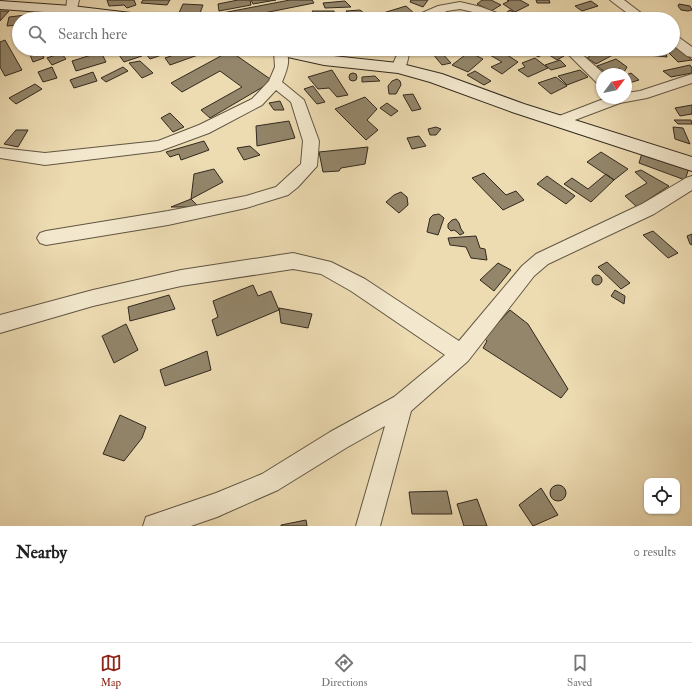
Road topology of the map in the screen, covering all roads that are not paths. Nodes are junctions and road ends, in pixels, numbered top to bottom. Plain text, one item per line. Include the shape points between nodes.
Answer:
1 (616, 0) edge
2 (459, 2) edge
3 (0, 5) edge
4 (72, 5) edge
5 (110, 12) edge
6 (433, 12) edge
7 (483, 12) edge
8 (633, 12) edge
9 (680, 44) edge
10 (692, 53) edge
11 (278, 56) edge
12 (305, 56) edge
13 (403, 56) edge
14 (576, 56) edge
15 (398, 68) junction
16 (596, 74) edge
17 (692, 78) edge
18 (275, 83) junction
19 (632, 97) edge
20 (604, 104) edge
21 (558, 121) junction
22 (0, 153) edge
23 (692, 164) edge
24 (692, 182) edge
25 (46, 238) dead end
26 (0, 324) edge
27 (461, 354) junction
28 (402, 405) junction
29 (155, 526) edge
30 (368, 526) edge

1 - 8 street
2 - 6 street
2 - 7 street
3 - 4 street
4 - 5 street
9 - 10 street
11 - 18 street via 282,68
12 - 15 street
13 - 15 street
14 - 16 street
15 - 21 street via 436,78
17 - 19 street
18 - 22 street via 257,102 204,129 160,146 45,159
18 - 25 street via 297,100 311,141 309,166 282,191 246,202 168,218
20 - 21 street
21 - 23 street
24 - 27 street via 648,209 542,259 528,271
26 - 27 street via 93,298 181,278 293,261 325,267 358,285
27 - 28 street
28 - 29 street via 338,440 270,482 217,505
28 - 30 street

